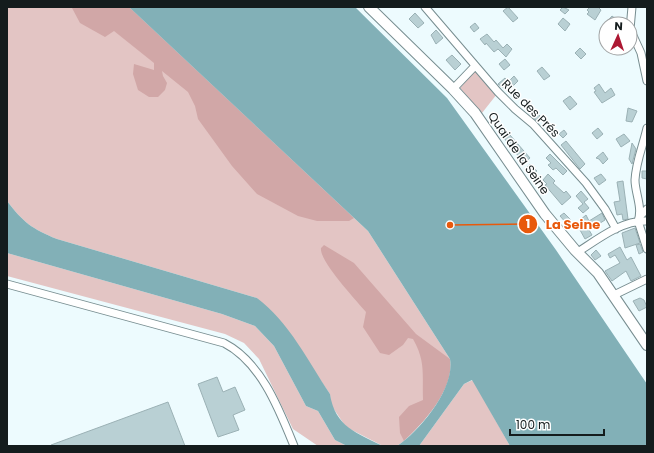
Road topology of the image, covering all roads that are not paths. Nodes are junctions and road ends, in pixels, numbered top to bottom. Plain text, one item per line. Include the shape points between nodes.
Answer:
1 (369, 7) edge
2 (426, 7) edge
3 (632, 7) edge
4 (475, 66) junction
5 (647, 81) edge
6 (453, 89) junction
7 (647, 128) edge
8 (647, 209) edge
9 (639, 218) junction
10 (647, 221) edge
11 (616, 229) junction
12 (647, 249) edge
13 (578, 252) junction
14 (647, 279) edge
15 (7, 284) edge
16 (614, 295) junction
17 (647, 345) edge
18 (294, 446) edge

1 - 6 street, Quai de la Seine
2 - 4 street, Rue des Prés
3 - 5 street via 630,29 641,53
4 - 6 street
4 - 11 street, Rue des Prés via 515,109 534,124 586,183
6 - 13 street, Quai de la Seine via 475,113 545,214
7 - 9 street via 636,174
8 - 9 street
9 - 10 street
9 - 11 street
9 - 12 street
11 - 13 street
13 - 16 street, Quai de la Seine
14 - 16 street
15 - 18 street via 224,343 236,349 248,360 261,380
16 - 17 street, Quai de la Seine

